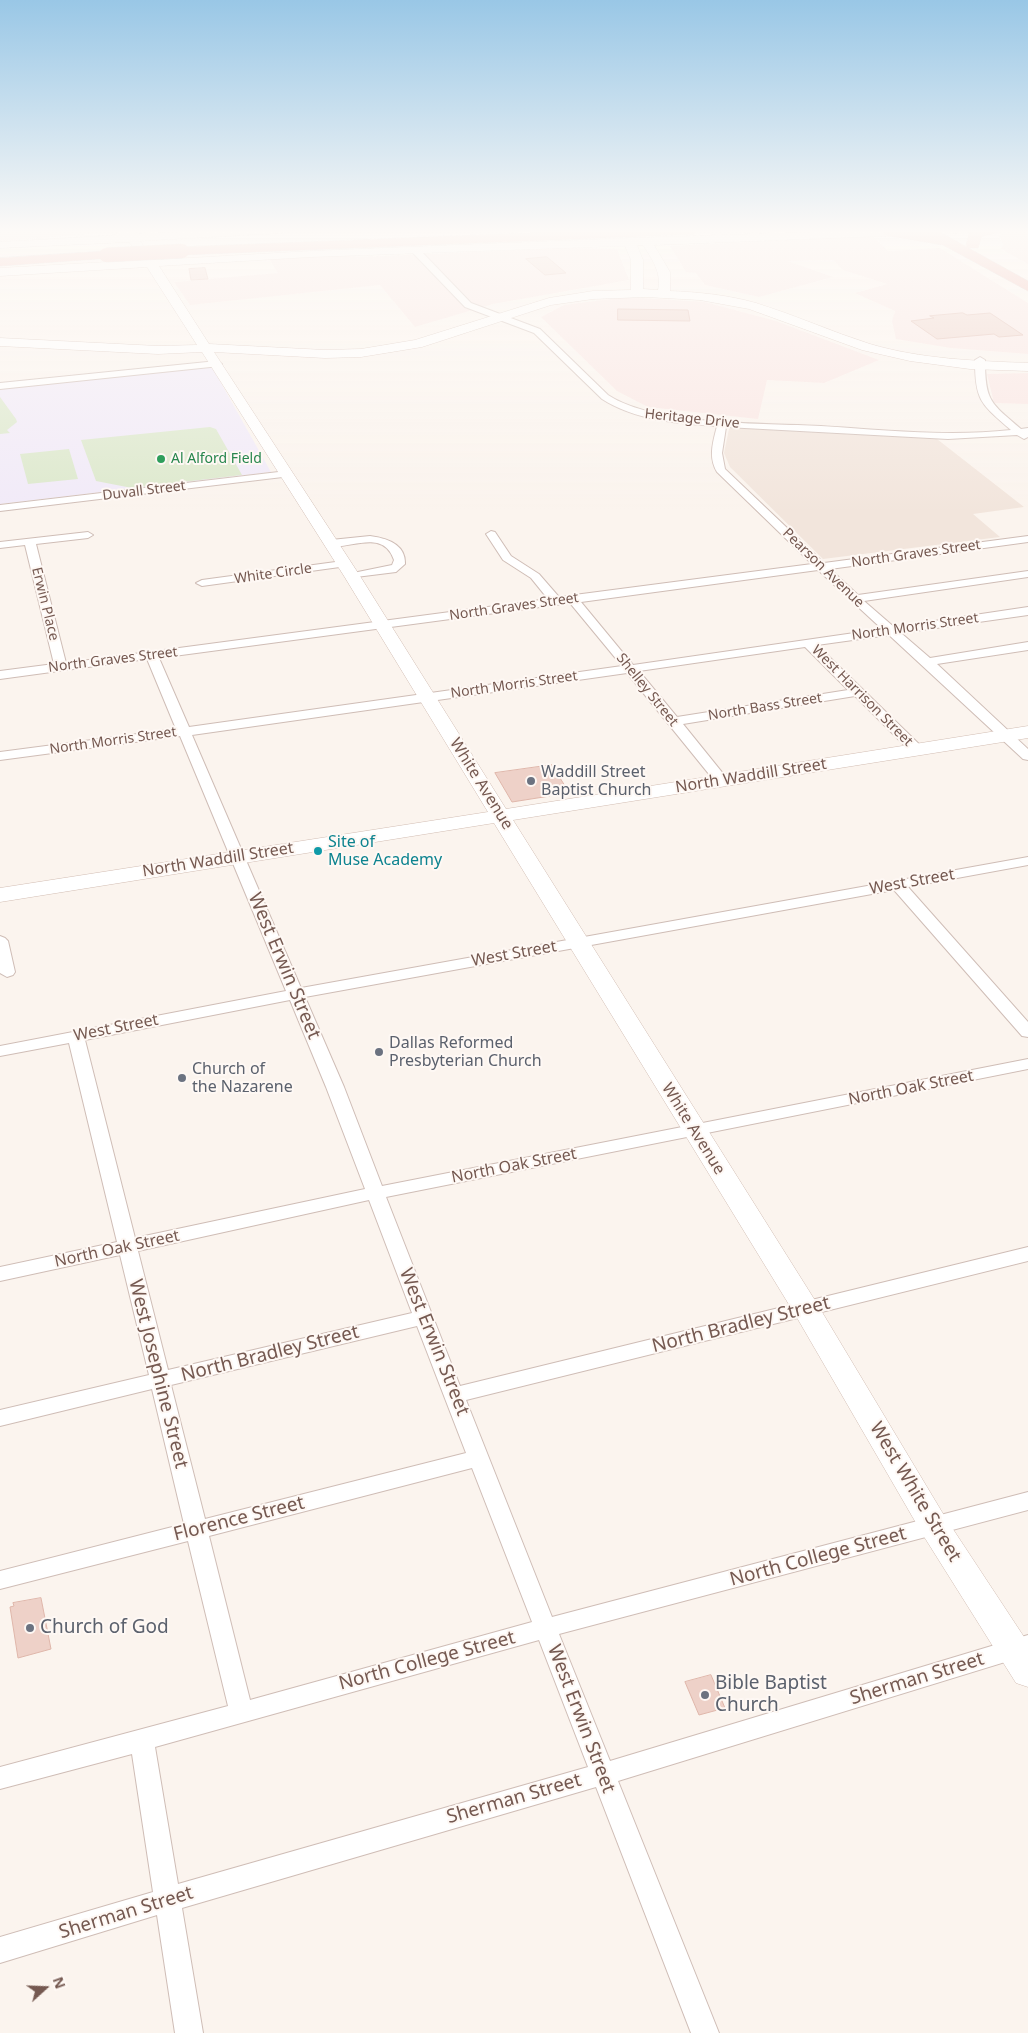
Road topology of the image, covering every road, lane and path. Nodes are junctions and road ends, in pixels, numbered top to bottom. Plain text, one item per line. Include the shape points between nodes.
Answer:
1 (191, 325) edge
2 (461, 325) edge
3 (518, 325) edge
4 (807, 325) edge
5 (0, 342) edge
6 (212, 356) junction
7 (1028, 362) edge
8 (981, 363) junction
9 (1028, 367) edge
10 (0, 386) edge
11 (722, 424) junction
12 (1025, 434) edge
13 (287, 474) junction
14 (0, 508) edge
15 (491, 534) dead end
16 (88, 535) dead end
17 (1025, 541) edge
18 (30, 542) junction
19 (331, 544) junction
20 (0, 545) edge
21 (820, 566) junction
22 (348, 570) junction
23 (1028, 574) edge
24 (202, 583) dead end
25 (573, 599) junction
26 (855, 599) junction
27 (557, 602) junction
28 (1028, 611) edge
29 (382, 625) junction
30 (889, 631) junction
31 (807, 642) junction
32 (1028, 646) edge
33 (152, 656) junction
34 (927, 662) junction
35 (61, 667) junction
36 (629, 668) junction
37 (0, 675) edge
38 (858, 692) junction
39 (428, 698) junction
40 (673, 722) junction
41 (184, 731) junction
42 (1028, 732) edge
43 (1006, 736) junction
44 (916, 749) junction
45 (0, 756) edge
46 (1028, 756) edge
47 (722, 781) junction
48 (500, 815) junction
49 (238, 857) junction
50 (1028, 861) edge
51 (897, 884) junction
52 (0, 895) edge
53 (0, 941) edge
54 (578, 942) junction
55 (7, 972) dead end
56 (296, 994) junction
57 (1028, 1032) edge
58 (76, 1036) junction
59 (0, 1051) edge
60 (1028, 1064) edge
61 (694, 1131) junction
62 (375, 1193) junction
63 (127, 1247) junction
64 (1028, 1254) edge
65 (0, 1274) edge
66 (806, 1309) junction
67 (423, 1316) junction
68 (160, 1381) junction
69 (454, 1396) junction
70 (0, 1418) edge
71 (479, 1458) junction
72 (1028, 1501) edge
73 (934, 1526) junction
74 (197, 1530) junction
75 (0, 1580) edge
76 (546, 1628) junction
77 (1023, 1656) edge
78 (241, 1712) junction
79 (142, 1740) junction
80 (603, 1774) junction
81 (0, 1778) edge
82 (167, 1900) junction
83 (0, 1950) edge
84 (189, 2033) edge
85 (705, 2033) edge

1 - 6 street, White Avenue
2 - 6 street via 407,341 403,346 343,354
3 - 11 street, Heritage Drive via 540,334 614,403 657,417
4 - 8 street via 883,351 938,362
5 - 6 street
6 - 10 street
6 - 13 street, White Avenue
7 - 8 street
8 - 9 street
8 - 12 street via 980,385 989,406
11 - 12 street, Heritage Drive via 948,436
11 - 21 street, Pearson Avenue via 716,456 718,465
13 - 14 street, Duvall Street
13 - 19 street, White Avenue
15 - 27 street via 507,558 534,576
16 - 18 street
17 - 21 street, North Graves Street
18 - 20 street
18 - 35 street, Erwin Place
19 - 22 street, White Avenue
19 - 22 street, White Circle via 378,540 399,556 400,564 392,570
21 - 25 street, North Graves Street
21 - 26 street, Pearson Avenue
22 - 24 street, White Circle
22 - 29 street, White Avenue
23 - 26 street
25 - 27 street, North Graves Street
25 - 36 street, Shelley Street
26 - 30 street, Pearson Avenue
27 - 29 street, North Graves Street
28 - 30 street, North Morris Street
29 - 33 street, North Graves Street
29 - 39 street, White Avenue
30 - 31 street, North Morris Street
30 - 34 street, Pearson Avenue
31 - 36 street, North Morris Street
31 - 38 street, West Harrison Street
32 - 34 street
33 - 35 street, North Graves Street
33 - 41 street, West Erwin Street
34 - 43 street, Pearson Avenue
35 - 37 street, North Graves Street
36 - 39 street, North Morris Street
36 - 40 street, Shelley Street
38 - 40 street, North Bass Street
38 - 44 street, West Harrison Street
39 - 41 street, North Morris Street
39 - 48 street, White Avenue
40 - 47 street, Shelley Street
41 - 45 street, North Morris Street
41 - 49 street, West Erwin Street
42 - 43 street, North Waddill Street
43 - 44 street, North Waddill Street
43 - 46 street, Pearson Avenue
44 - 47 street, North Waddill Street
47 - 48 street, North Waddill Street
48 - 49 street, North Waddill Street
48 - 54 street, White Avenue
49 - 52 street, North Waddill Street
49 - 56 street, West Erwin Street
50 - 51 street, West Street
51 - 54 street, West Street
51 - 57 street
53 - 55 street
54 - 56 street, West Street
54 - 61 street, White Avenue
56 - 58 street, West Street
56 - 62 street, West Erwin Street via 336,1087
58 - 59 street, West Street
58 - 63 street, West Josephine Street
60 - 61 street, North Oak Street
61 - 62 street, North Oak Street
61 - 66 street, White Avenue
62 - 63 street, North Oak Street
62 - 67 street, West Erwin Street
63 - 65 street, North Oak Street
63 - 68 street, West Josephine Street
64 - 66 street, North Bradley Street
66 - 69 street, North Bradley Street
66 - 73 street, West White Street
67 - 68 street, North Bradley Street
67 - 69 street, West Erwin Street
68 - 70 street, North Bradley Street
68 - 74 street, West Josephine Street
69 - 71 street, West Erwin Street
71 - 74 street, Florence Street
71 - 76 street, West Erwin Street
72 - 73 street, North College Street
73 - 76 street, North College Street
73 - 77 street, West White Street
74 - 75 street, Florence Street
74 - 78 street, West Josephine Street
76 - 78 street, North College Street
76 - 80 street, West Erwin Street
77 - 80 street, Sherman Street
78 - 79 street, North College Street
79 - 81 street, North College Street
79 - 82 street
80 - 82 street, Sherman Street
80 - 85 street, West Erwin Street
82 - 83 street, Sherman Street
82 - 84 street

